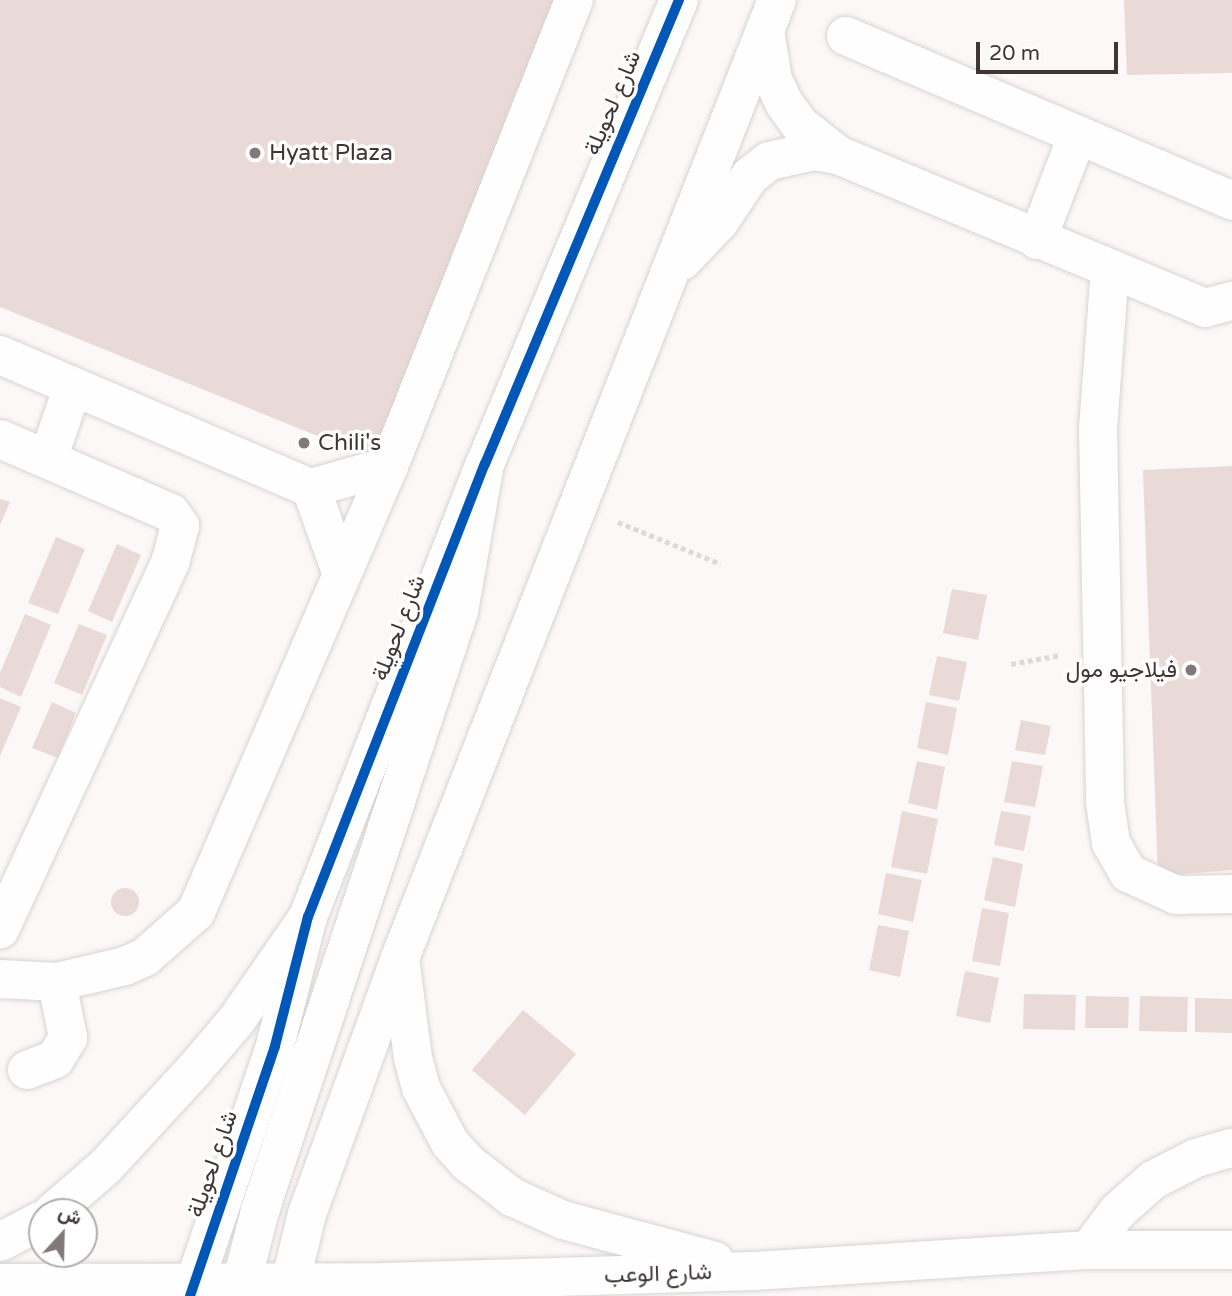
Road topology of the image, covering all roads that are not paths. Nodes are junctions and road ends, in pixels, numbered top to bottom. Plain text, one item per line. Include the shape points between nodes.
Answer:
1 (574, 0) edge
2 (679, 0) edge
3 (771, 15) edge
4 (846, 36) dead end
5 (1077, 137) junction
6 (838, 155) junction
7 (1232, 201) edge
8 (1037, 240) junction
9 (1110, 269) junction
10 (670, 272) junction
11 (1232, 301) edge
12 (0, 355) edge
13 (72, 388) junction
14 (0, 439) edge
15 (48, 458) junction
16 (485, 464) junction
17 (389, 466) junction
18 (311, 488) junction
19 (341, 572) junction
20 (1232, 894) edge
21 (308, 917) junction
22 (0, 929) edge
23 (400, 958) junction
24 (0, 979) edge
25 (57, 982) junction
26 (27, 1070) dead end
27 (1232, 1148) edge
28 (69, 1198) edge
29 (28, 1227) edge
30 (0, 1242) edge
31 (1090, 1250) junction
32 (1232, 1250) edge
33 (754, 1271) junction
34 (0, 1283) edge
35 (239, 1290) edge
36 (195, 1292) edge
37 (287, 1292) edge

1 - 17 main road
2 - 16 main road, شارع لحويلة
3 - 6 main road via 773,80 784,103 799,124
3 - 10 main road
4 - 5 main road
5 - 7 main road
5 - 8 main road
6 - 8 main road
6 - 10 main road via 815,151 769,161 750,176 720,221
8 - 9 main road
9 - 11 main road via 1205,308
9 - 20 main road via 1098,428 1105,802 1111,843 1128,873 1176,895
10 - 23 main road
12 - 13 main road
13 - 15 main road
13 - 18 main road
14 - 15 main road
15 - 22 main road via 171,513 180,526 170,563
16 - 21 main road, شارع لحويلة
16 - 35 main road via 473,554 459,611 269,1184
17 - 18 main road
17 - 19 main road
18 - 19 main road
19 - 25 main road via 196,912 145,957
21 - 28 main road via 236,1021 106,1167
21 - 36 main road, شارع لحويلة via 275,1046
23 - 33 main road via 421,1088 450,1143 468,1163 513,1197 563,1220
23 - 37 main road via 307,1214
24 - 25 main road
25 - 26 main road via 68,1038 55,1059
27 - 31 main road via 1196,1158 1153,1180 1117,1212
29 - 30 main road
31 - 32 main road, شارع الوعب
31 - 33 main road, شارع الوعب
33 - 37 main road, شارع الوعب
34 - 36 main road, شارع الوعب
35 - 36 main road, شارع الوعب
35 - 37 main road, شارع الوعب

